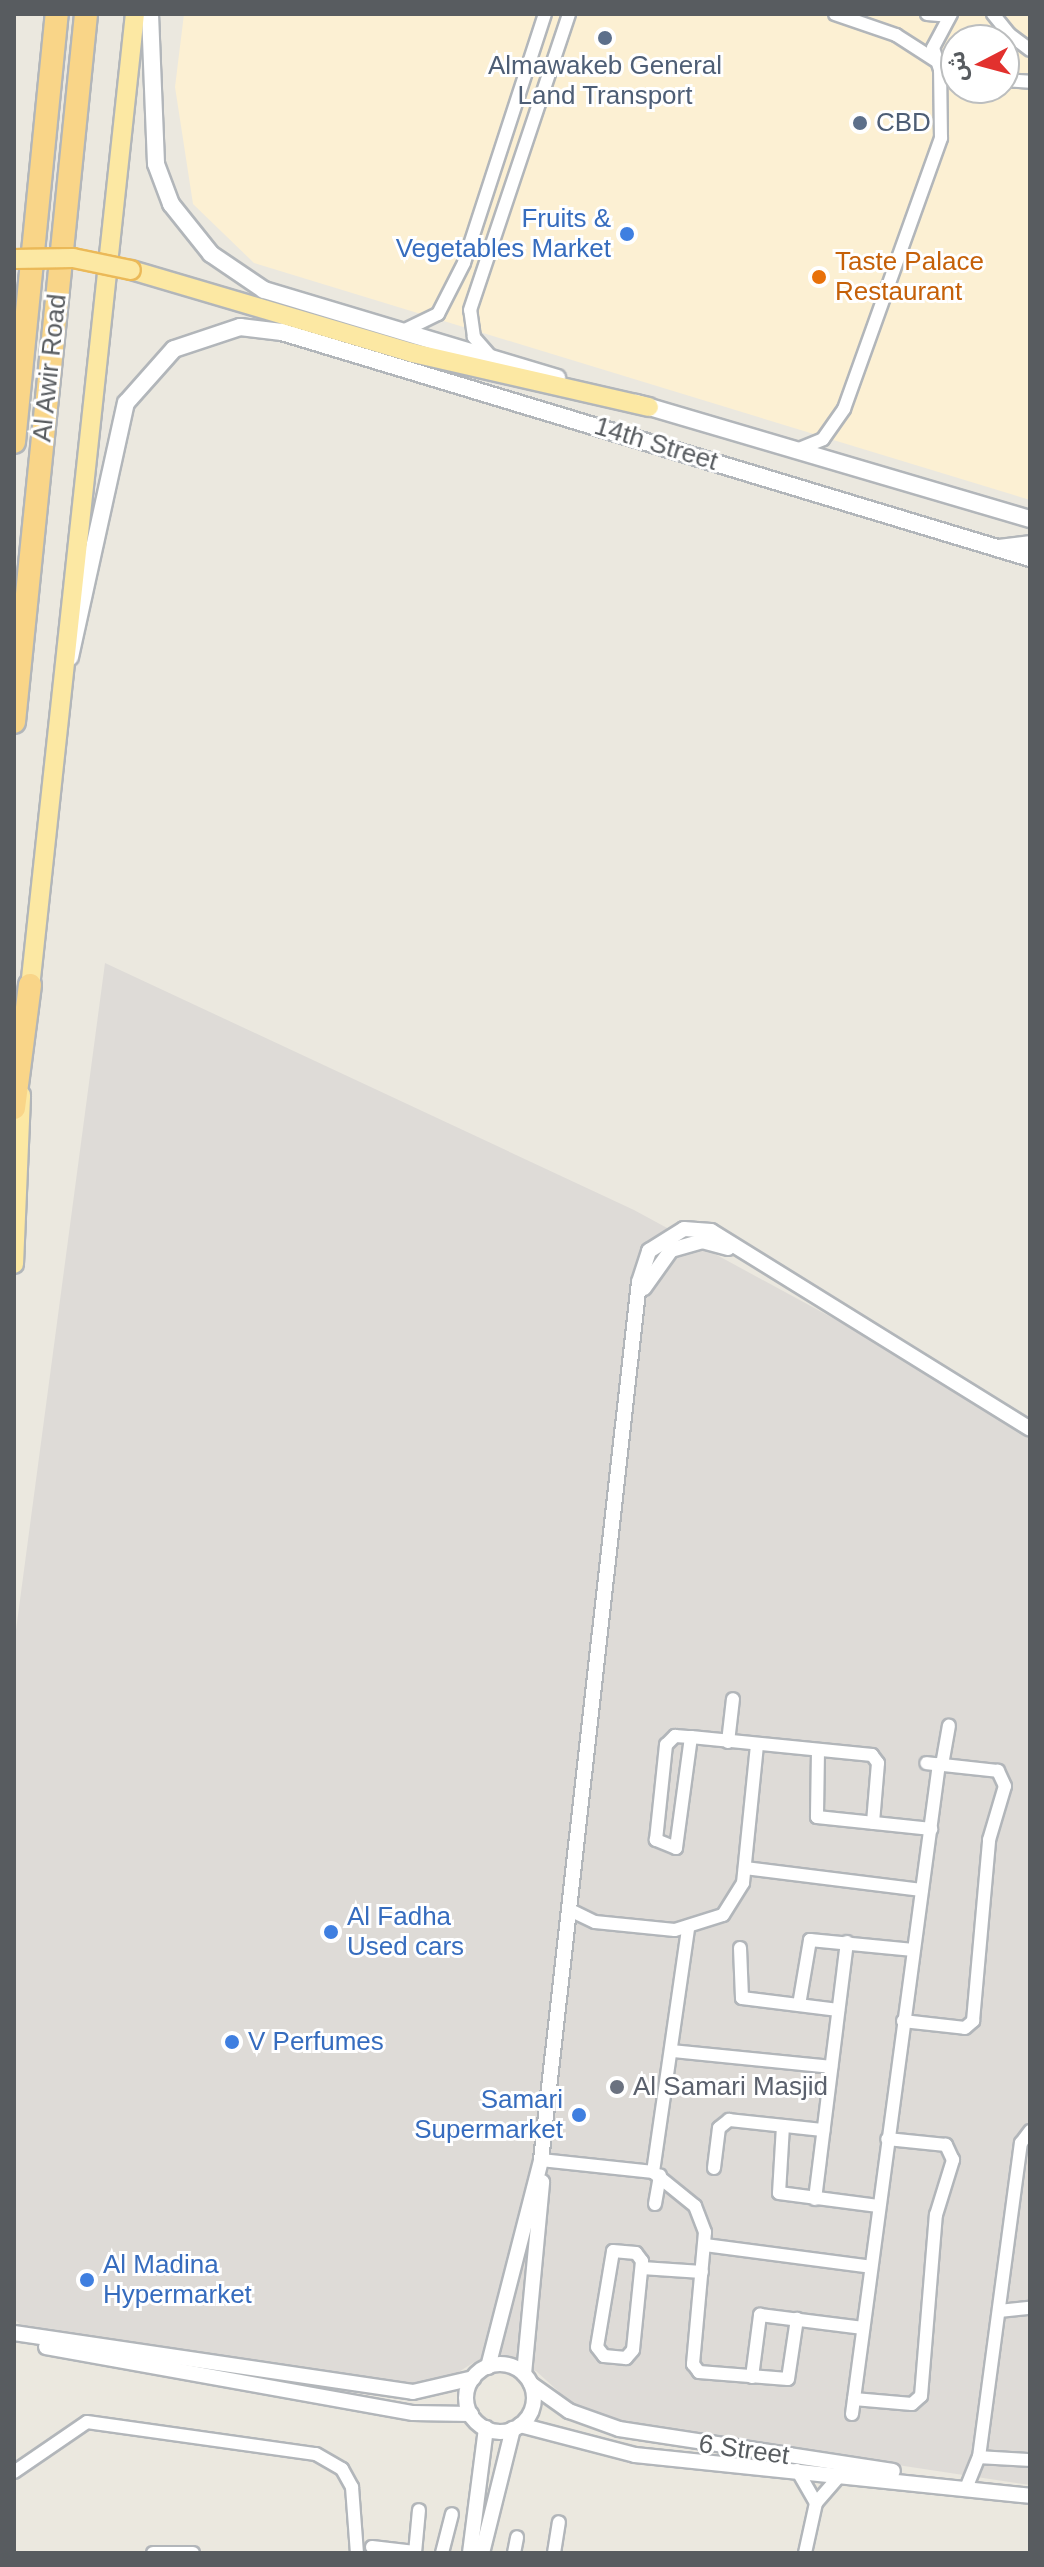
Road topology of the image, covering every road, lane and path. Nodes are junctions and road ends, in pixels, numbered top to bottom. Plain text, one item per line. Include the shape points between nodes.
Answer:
1 (57, 14) edge
2 (86, 14) edge
3 (135, 14) edge
4 (150, 14) edge
5 (545, 14) edge
6 (569, 14) edge
7 (835, 14) edge
8 (927, 14) edge
9 (949, 15) edge
10 (938, 65) junction
11 (477, 219) junction
12 (14, 259) edge
13 (475, 293) junction
14 (403, 331) junction
15 (492, 358) junction
16 (649, 407) junction
17 (14, 442) edge
18 (794, 451) junction
19 (1030, 519) edge
20 (1030, 544) edge
21 (998, 549) junction
22 (1030, 558) edge
23 (70, 657) junction
24 (14, 722) edge
25 (30, 985) junction
26 (14, 1108) edge
27 (14, 1264) edge
28 (1030, 1429) edge
29 (733, 1699) dead end
30 (949, 1726) dead end
31 (691, 1737) junction
32 (728, 1742) junction
33 (757, 1745) junction
34 (818, 1751) junction
35 (936, 1764) junction
36 (873, 1823) junction
37 (931, 1829) junction
38 (745, 1868) junction
39 (922, 1890) junction
40 (572, 1911) junction
41 (595, 1922) junction
42 (570, 1930) junction
43 (688, 1930) junction
44 (847, 1942) junction
45 (740, 1948) dead end
46 (914, 1950) junction
47 (799, 2005) junction
48 (838, 2010) junction
49 (903, 2021) junction
50 (672, 2051) junction
51 (831, 2067) junction
52 (783, 2126) junction
53 (823, 2130) junction
54 (1030, 2131) edge
55 (887, 2139) junction
56 (540, 2163) junction
57 (714, 2168) dead end
58 (657, 2174) junction
59 (815, 2199) junction
60 (655, 2204) dead end
61 (878, 2206) junction
62 (705, 2245) junction
63 (871, 2267) junction
64 (642, 2268) junction
65 (702, 2272) junction
66 (1030, 2308) edge
67 (999, 2311) junction
68 (797, 2319) junction
69 (863, 2328) junction
70 (14, 2333) edge
71 (14, 2342) edge
72 (488, 2367) junction
73 (752, 2377) junction
74 (473, 2378) junction
75 (527, 2379) junction
76 (854, 2399) junction
77 (471, 2414) junction
78 (852, 2414) dead end
79 (517, 2427) junction
80 (486, 2428) junction
81 (979, 2457) junction
82 (1030, 2460) edge
83 (797, 2470) junction
84 (14, 2472) edge
85 (840, 2475) junction
86 (967, 2486) junction
87 (1030, 2496) edge
88 (816, 2503) junction
89 (419, 2510) dead end
90 (452, 2514) dead end
91 (559, 2522) dead end
92 (517, 2537) dead end
93 (372, 2547) dead end
94 (415, 2552) edge
95 (153, 2553) edge
96 (193, 2553) edge
97 (357, 2553) edge
98 (442, 2553) edge
99 (470, 2553) edge
100 (482, 2553) edge
101 (514, 2553) edge
102 (554, 2553) edge
103 (805, 2553) edge

1 - 17 highway, Al Awir Road
2 - 24 highway, Al Awir Road
3 - 23 main road
4 - 14 main road, 14th Street via 156,164 196,239 264,290
5 - 11 street
6 - 13 street
7 - 10 street via 896,35
8 - 9 street
9 - 10 street via 934,36
10 - 18 street via 941,138 844,409 823,439
11 - 13 street via 462,284
11 - 14 street via 443,307
12 - 16 main road, bridge via 73,258 131,270 413,353
13 - 15 street via 471,330
14 - 15 main road, 14th Street
15 - 16 main road, 14th Street
16 - 18 main road, 14th Street
18 - 19 main road, 14th Street
20 - 21 main road
21 - 22 main road, 14th Street
21 - 23 main road, 14th Street via 282,332 240,327 199,336 163,357 134,390 116,430
23 - 25 main road
25 - 26 highway
25 - 27 main road
28 - 40 street via 711,1231 670,1233 643,1264
29 - 32 street
30 - 35 street
31 - 31 street via 667,1742 661,1845 680,1843
31 - 32 street
32 - 33 street
33 - 34 street
33 - 38 street
34 - 36 street via 815,1814
34 - 36 street via 877,1760
35 - 37 street
35 - 49 street via 998,1771 1005,1779 989,1840 973,2021 965,2028
36 - 37 street
37 - 39 street
38 - 39 street
38 - 43 street via 732,1906
39 - 46 street
40 - 41 street
40 - 42 street
41 - 42 street
41 - 43 street
42 - 56 street
43 - 50 street
44 - 46 street
44 - 47 street via 807,1944
44 - 48 street
45 - 47 street via 740,1996
46 - 49 street
47 - 48 street
48 - 51 street
49 - 55 street
50 - 51 street
50 - 58 street
51 - 53 street
52 - 53 street
52 - 57 street via 723,2123
52 - 59 street via 777,2190
53 - 59 street
54 - 67 street via 1019,2151
55 - 61 street
55 - 76 street via 946,2145 953,2160 936,2215 921,2396 912,2404
56 - 58 street
56 - 72 street
56 - 75 street
58 - 60 street
58 - 62 street via 695,2206
59 - 61 street
61 - 63 street
62 - 63 street
62 - 65 street
63 - 69 street
64 - 64 street via 636,2253 618,2250 607,2258 597,2347 604,2356 626,2358 633,2350
64 - 65 street
65 - 73 street via 694,2367
66 - 67 street
67 - 81 street
68 - 69 street
68 - 73 street via 792,2374
68 - 73 street via 757,2317
69 - 76 street
70 - 74 street via 413,2392
71 - 77 street via 283,2384 413,2413
72 - 74 street
72 - 75 street via 508,2365
74 - 77 street
75 - 79 street via 533,2406
75 - 86 street, 6 Street via 569,2411 629,2431
76 - 78 street
77 - 80 street
79 - 80 street
79 - 83 street, 6 Street via 635,2455
79 - 100 street
80 - 99 street
81 - 82 street
81 - 86 street
83 - 85 street, 6 Street
83 - 88 street
84 - 97 street via 87,2422 316,2454 342,2469 352,2487
85 - 86 street, 6 Street
85 - 88 street
86 - 87 street, 6 Street
88 - 103 street
89 - 94 street
90 - 98 street
91 - 102 street
92 - 101 street
93 - 94 street
95 - 96 street

